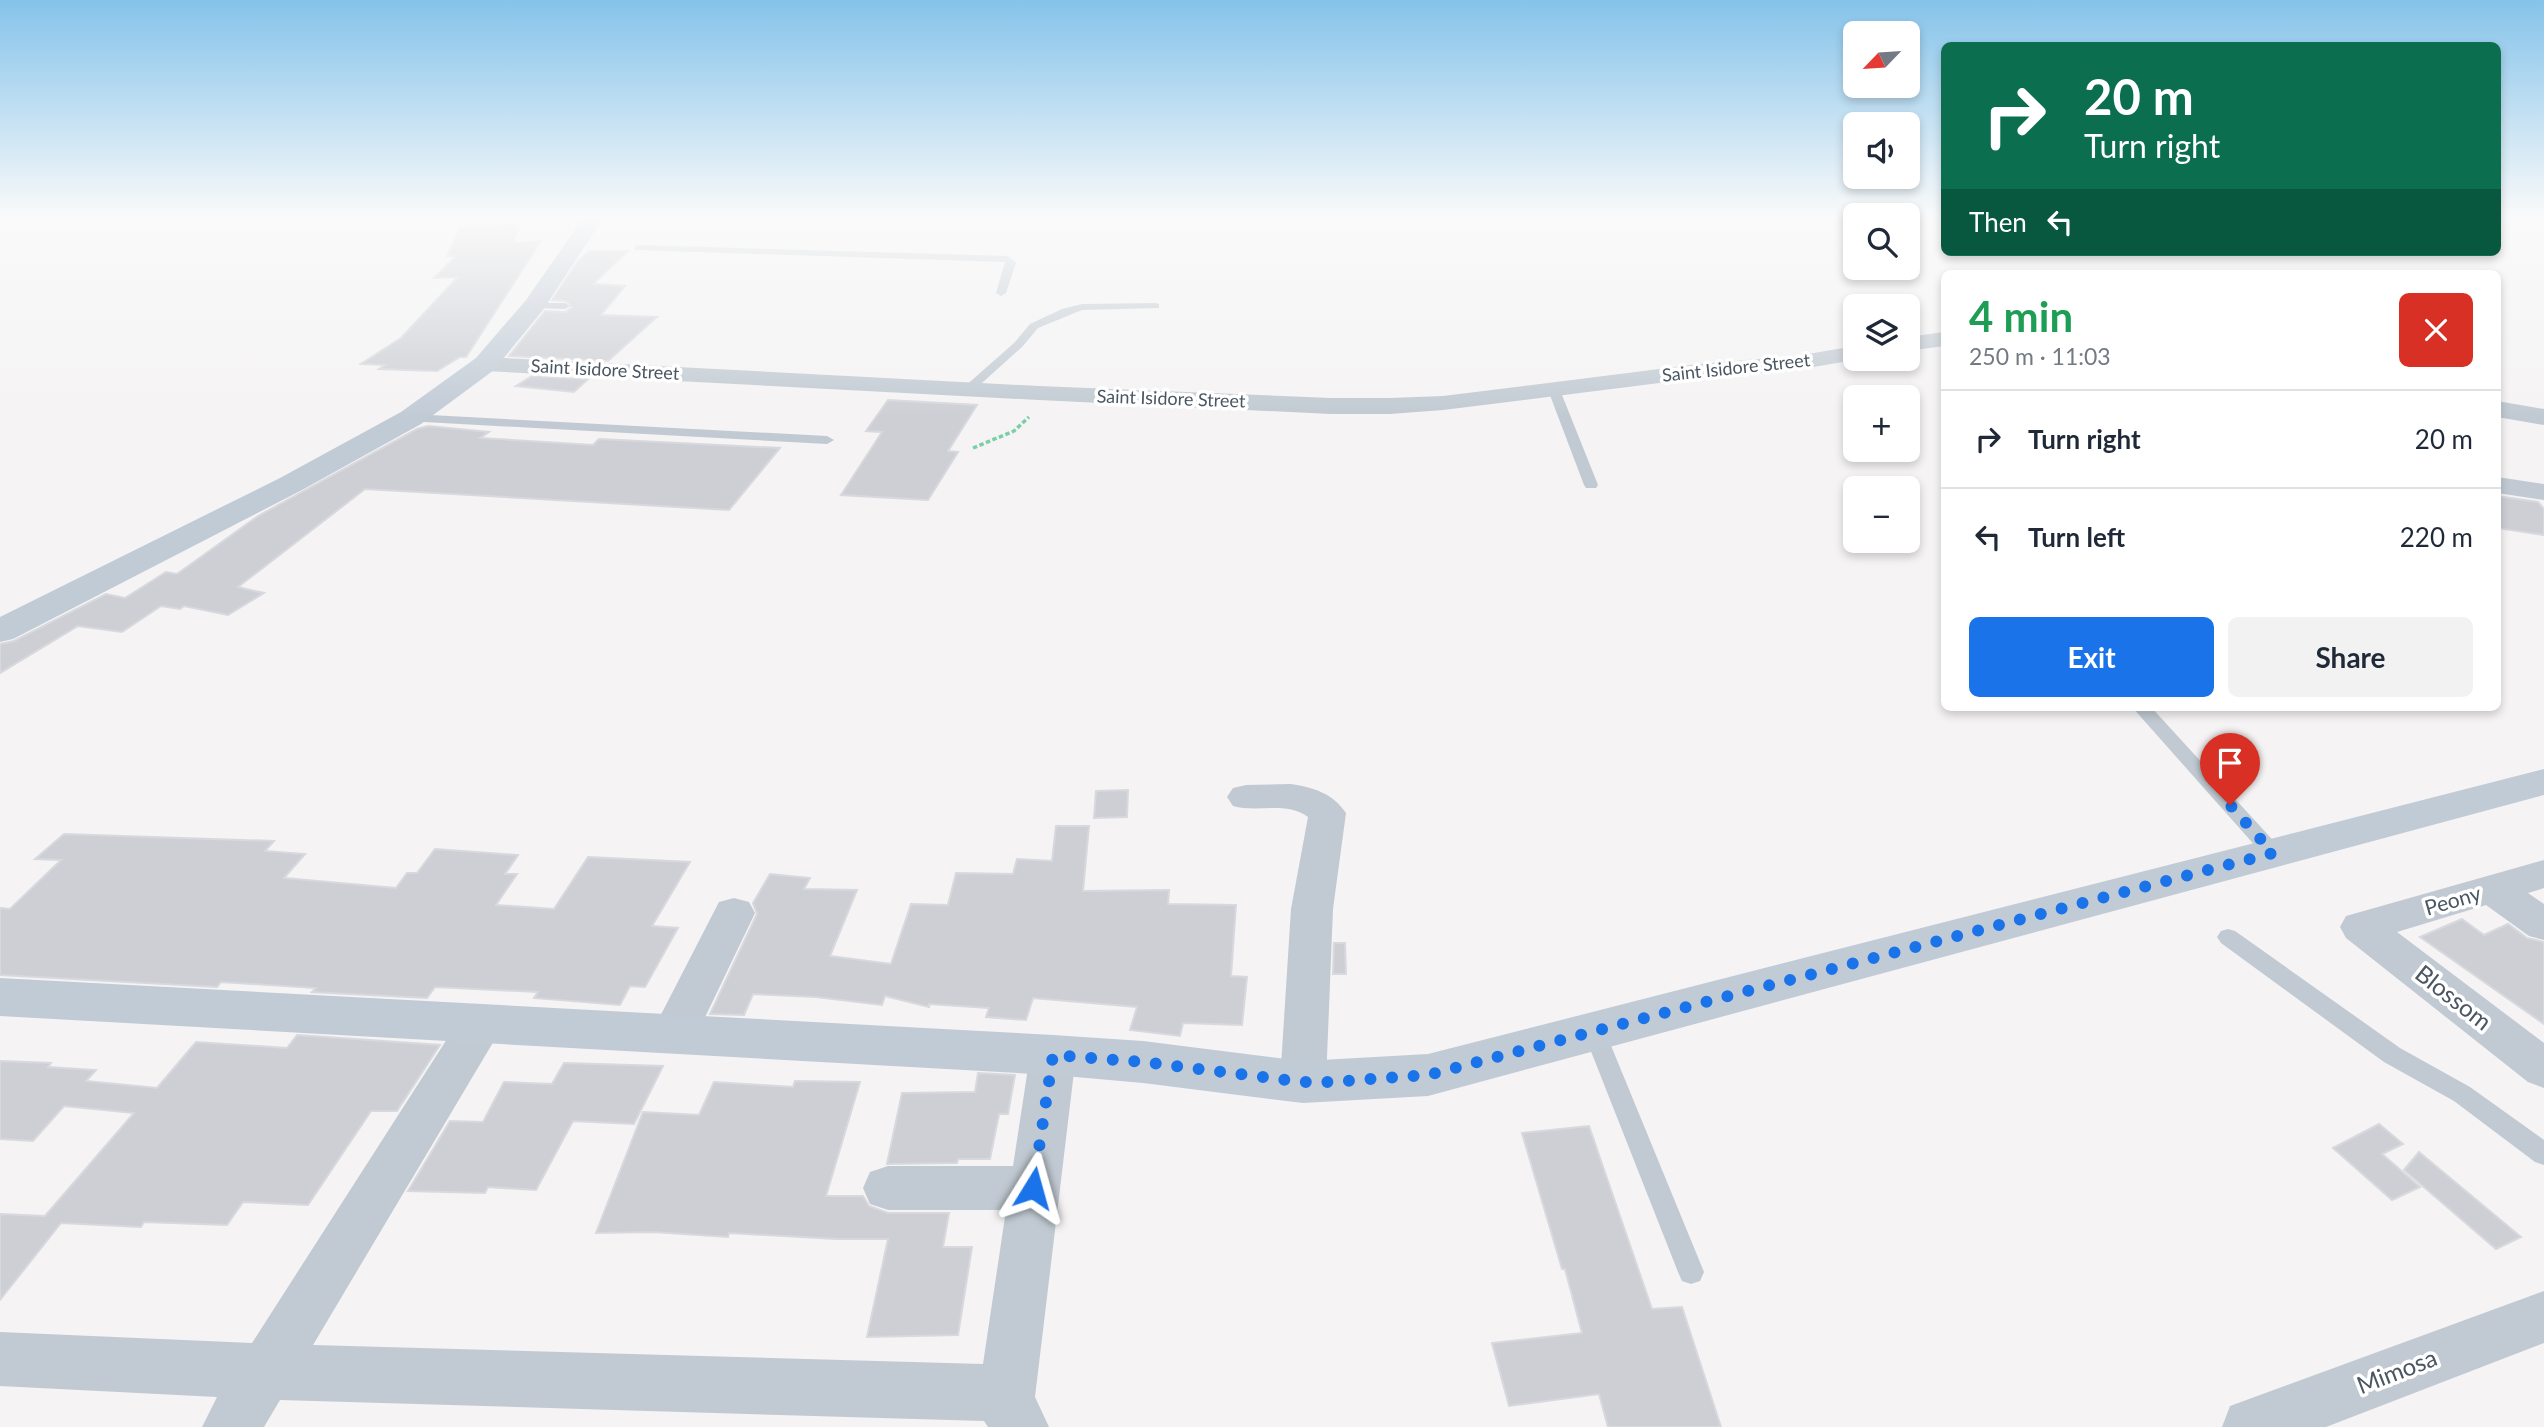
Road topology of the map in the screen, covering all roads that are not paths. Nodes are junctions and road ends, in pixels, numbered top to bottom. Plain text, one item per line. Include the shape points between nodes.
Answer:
1 (549, 284) edge
2 (1004, 284) edge
3 (1001, 293) dead end
4 (535, 305) junction
5 (565, 306) dead end
6 (1155, 306) dead end
7 (1941, 338) edge
8 (1920, 342) edge
9 (1843, 355) edge
10 (485, 365) junction
11 (969, 388) junction
12 (1554, 390) junction
13 (2501, 410) edge
14 (2544, 417) edge
15 (411, 418) junction
16 (827, 440) dead end
17 (1591, 485) dead end
18 (2501, 486) edge
19 (2544, 492) edge
20 (0, 631) edge
21 (2145, 711) edge
22 (2544, 782) edge
23 (1246, 797) dead end
24 (2273, 853) junction
25 (2544, 874) edge
26 (2492, 889) junction
27 (734, 913) dead end
28 (2544, 925) edge
29 (2361, 927) joint
30 (2228, 937) dead end
31 (0, 998) edge
32 (481, 1024) junction
33 (1594, 1031) junction
34 (674, 1034) junction
35 (1053, 1055) junction
36 (2544, 1069) edge
37 (1303, 1082) junction
38 (2544, 1154) edge
39 (888, 1188) dead end
40 (1033, 1188) junction
41 (1691, 1272) dead end
42 (2544, 1317) edge
43 (0, 1359) edge
44 (265, 1371) junction
45 (1013, 1414) edge
46 (231, 1427) edge
47 (2251, 1427) edge

1 - 4 street
2 - 3 lane
4 - 5 lane
4 - 10 street
6 - 11 lane via 1066,311 1034,326
7 - 8 street
9 - 12 street, Saint Isidore Street
10 - 11 street, Saint Isidore Street
10 - 15 street
11 - 12 street, Saint Isidore Street via 1331,406 1443,403
12 - 17 lane
13 - 14 street
15 - 16 lane
15 - 20 street
18 - 19 street
21 - 24 lane
22 - 24 street
23 - 37 street via 1300,797 1317,802 1327,813 1312,908
24 - 33 street
25 - 26 street, Peony
26 - 28 street
26 - 29 street, Peony
27 - 34 street
29 - 36 street, Blossom
30 - 38 lane via 2362,1035 2462,1094
31 - 32 street
32 - 34 street
32 - 44 street
33 - 37 street via 1428,1075
33 - 41 lane
34 - 35 street
35 - 37 street
35 - 40 street
39 - 40 street
40 - 45 street
42 - 47 street, Mimosa
43 - 44 street
44 - 45 street via 986,1393
44 - 46 street

